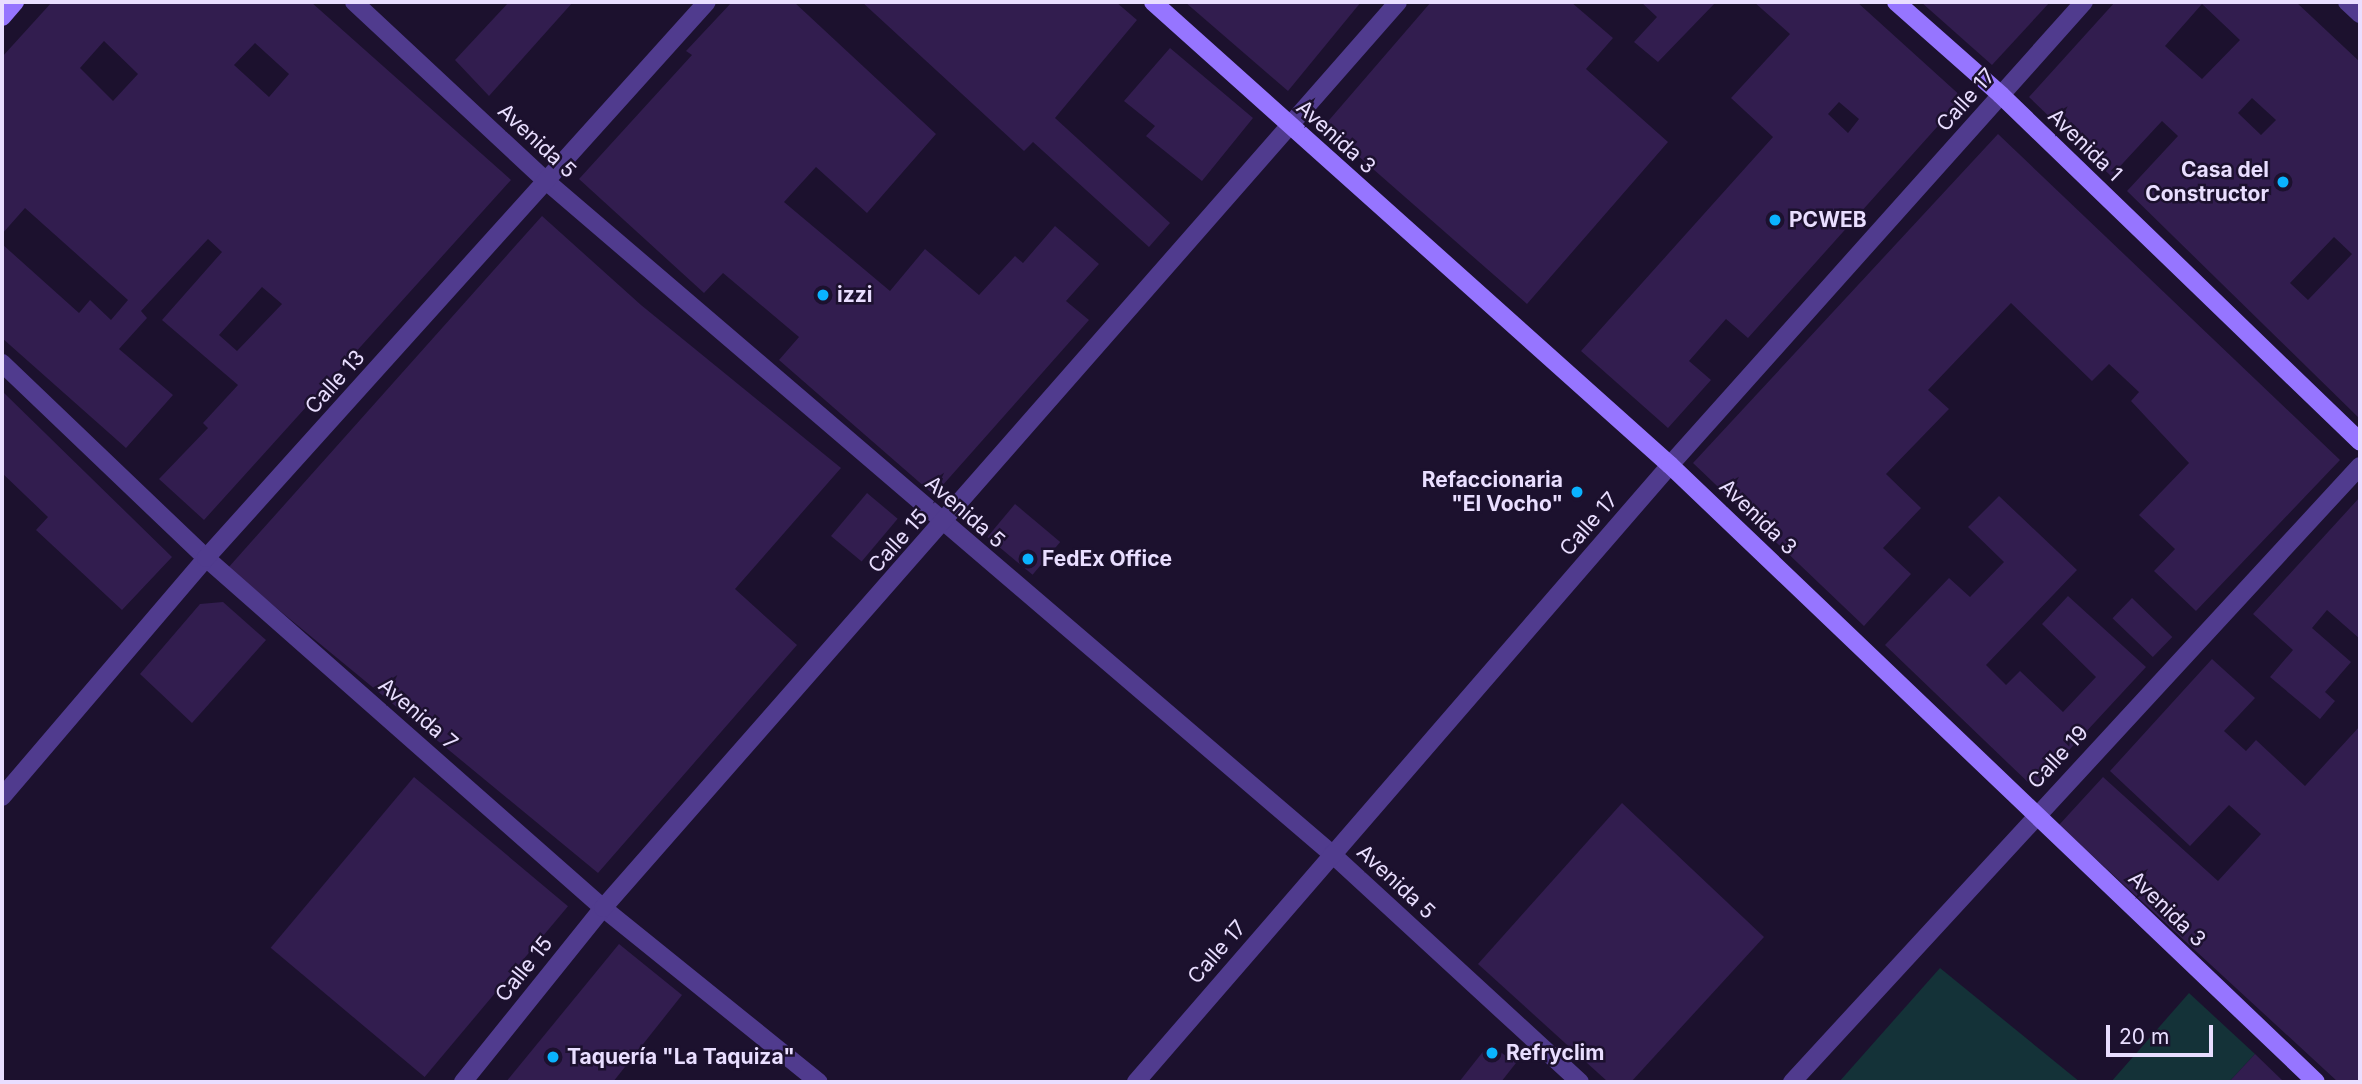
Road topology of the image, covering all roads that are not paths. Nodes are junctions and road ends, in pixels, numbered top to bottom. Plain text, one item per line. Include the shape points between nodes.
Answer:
1 (15, 2) edge
2 (354, 2) edge
3 (707, 2) edge
4 (1153, 2) edge
5 (1398, 2) edge
6 (1896, 2) edge
7 (2084, 2) edge
8 (2347, 2) edge
9 (2360, 14) edge
10 (2, 17) edge
11 (2001, 95) junction
12 (1289, 127) junction
13 (546, 181) junction
14 (2, 363) edge
15 (2360, 442) edge
16 (1670, 465) junction
17 (2360, 466) edge
18 (944, 523) junction
19 (206, 558) junction
20 (2, 797) edge
21 (2035, 815) junction
22 (1332, 854) junction
23 (603, 908) junction
24 (463, 1082) edge
25 (819, 1082) edge
26 (1136, 1082) edge
27 (1580, 1082) edge
28 (1792, 1082) edge
29 (2316, 1082) edge

1 - 10 main road
2 - 13 street, Avenida 5
3 - 13 street, Calle 13
4 - 12 main road, Avenida 3
5 - 12 street, Calle 15
6 - 11 main road, Avenida 1
7 - 11 street, Calle 17
8 - 9 street
11 - 15 main road, Avenida 1
11 - 16 street, Calle 17
12 - 16 main road, Avenida 3
12 - 18 street, Calle 15
13 - 18 street, Avenida 5
13 - 19 street, Calle 13
14 - 19 street, Avenida 7
16 - 21 main road, Avenida 3
16 - 22 street, Calle 17
17 - 21 street, Calle 19
18 - 22 street, Avenida 5
18 - 23 street, Calle 15
19 - 20 street, Calle 13
19 - 23 street, Avenida 7
21 - 28 street, Calle 19
21 - 29 main road, Avenida 3
22 - 26 street, Calle 17
22 - 27 street, Avenida 5
23 - 24 street, Calle 15
23 - 25 street, Avenida 7

